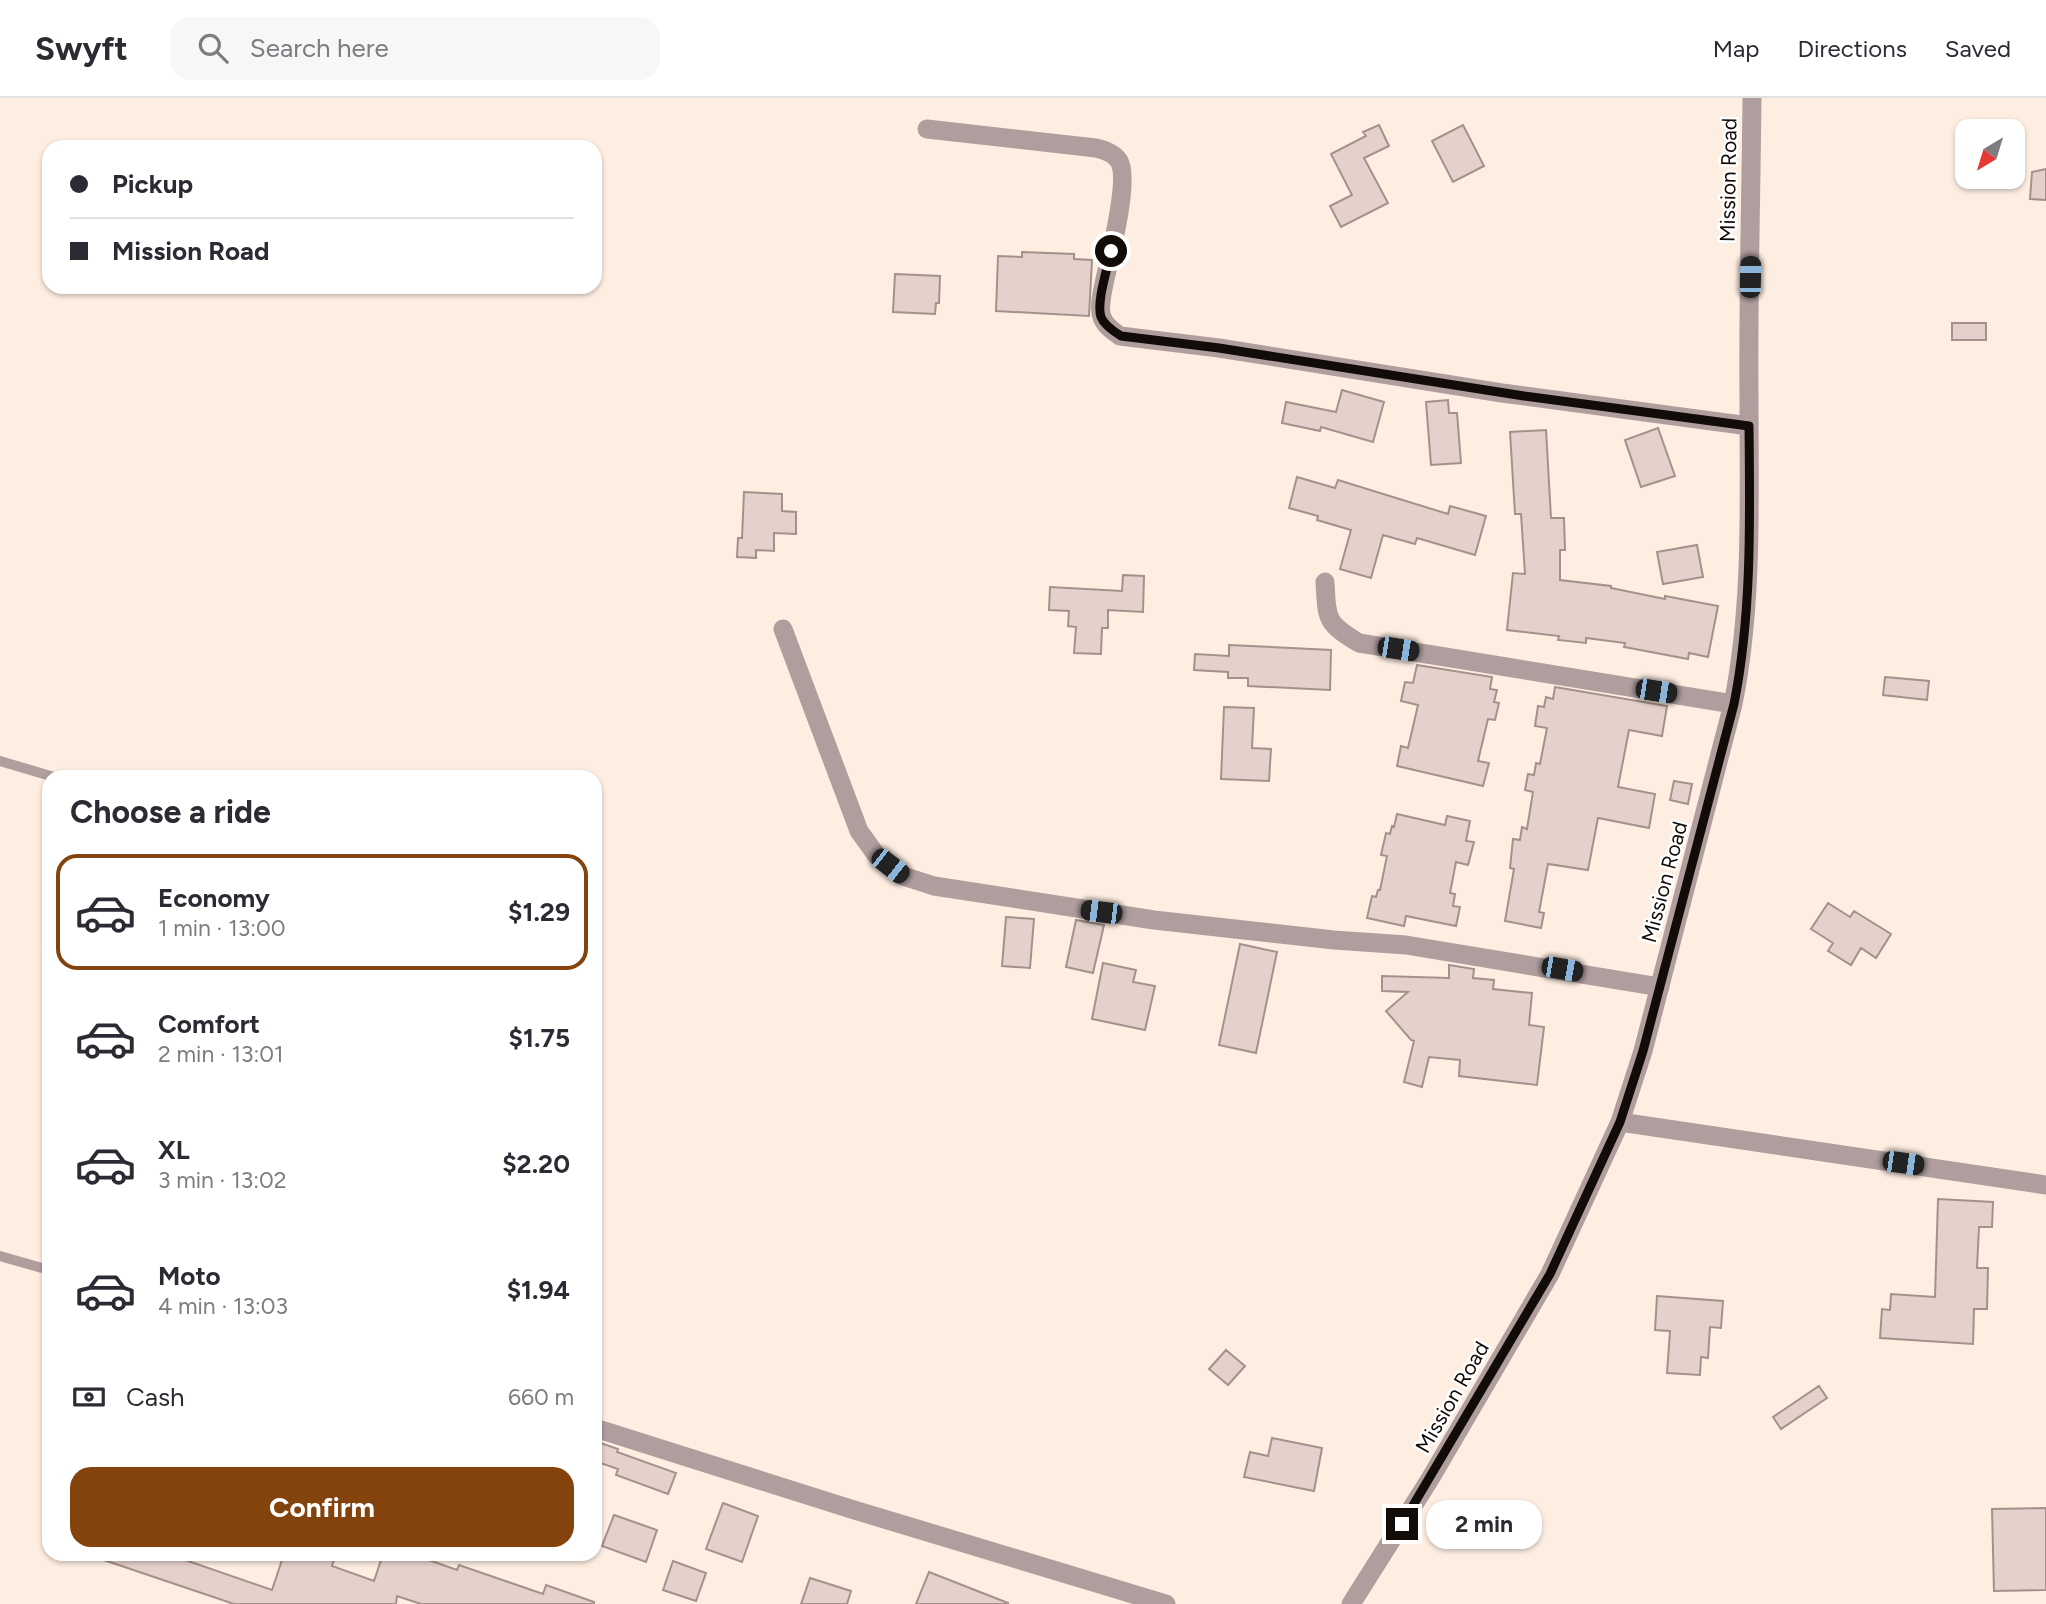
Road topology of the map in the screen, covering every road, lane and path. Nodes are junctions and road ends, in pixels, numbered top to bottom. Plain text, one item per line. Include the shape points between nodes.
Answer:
1 (1752, 98) edge
2 (927, 129) dead end
3 (1749, 426) junction
4 (1325, 582) dead end
5 (783, 629) dead end
6 (1734, 704) junction
7 (0, 761) edge
8 (42, 773) edge
9 (1660, 986) junction
10 (1620, 1122) junction
11 (2046, 1185) edge
12 (0, 1256) edge
13 (42, 1268) edge
14 (602, 1430) edge
15 (1167, 1604) edge
16 (1351, 1604) edge

1 - 3 street, Mission Road
2 - 3 street via 1096,148 1110,152 1120,162 1120,203 1101,316 1121,336
3 - 6 street, Mission Road via 1745,625
4 - 6 street via 1327,616 1339,631 1360,643
5 - 9 street via 859,831 877,856 903,876 934,887 1021,901 1406,945
6 - 9 street, Mission Road
7 - 8 lane
9 - 10 street, Mission Road
10 - 11 street
10 - 16 street, Mission Road via 1550,1274
12 - 13 lane
14 - 15 street

